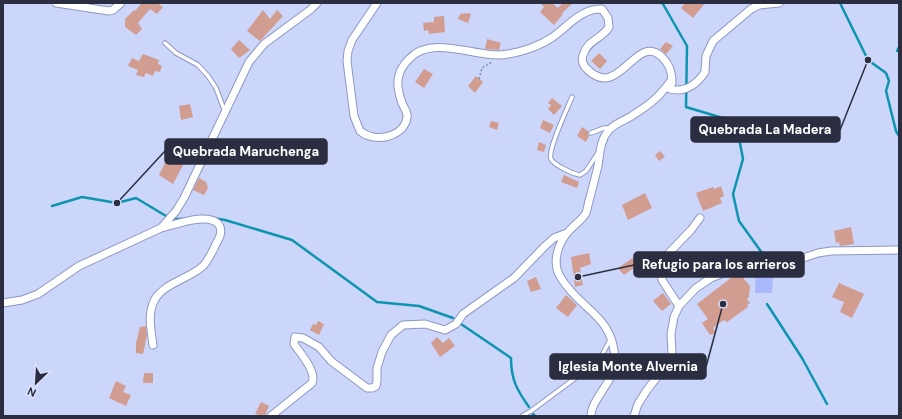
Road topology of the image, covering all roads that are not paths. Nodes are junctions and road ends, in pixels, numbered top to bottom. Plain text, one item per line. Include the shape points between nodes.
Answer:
1 (56, 3) edge
2 (121, 3) edge
3 (317, 3) edge
4 (377, 3) edge
5 (779, 3) edge
6 (165, 43) dead end
7 (672, 79) junction
8 (572, 97) dead end
9 (225, 114) junction
10 (611, 128) junction
11 (591, 133) dead end
12 (600, 149) junction
13 (700, 218) dead end
14 (161, 228) junction
15 (567, 233) junction
16 (899, 250) edge
17 (3, 303) edge
18 (680, 306) junction
19 (611, 337) junction
20 (153, 345) dead end
21 (271, 416) edge
22 (522, 416) edge
23 (591, 416) edge
24 (634, 416) edge

1 - 2 street via 109,11
3 - 9 street via 264,44 249,62
4 - 7 street via 352,40 347,61 354,116 362,133 377,138 388,137 400,130 406,120 407,114 397,81 401,68 410,57 424,50 442,47 504,55 531,48 552,38 589,11 602,9 608,18 608,26 584,51 582,60 586,68 600,78 611,78 638,55 652,52 661,56 668,64
5 - 7 street via 759,5 751,9 713,41 706,56 705,72 686,90 670,89
6 - 9 lane via 176,53 198,65 208,76 216,88
7 - 10 street via 660,95 644,108
8 - 12 lane via 552,146 551,160 580,176
9 - 14 street via 184,198
10 - 11 lane
10 - 12 street via 604,137
12 - 15 street via 586,213
13 - 18 street via 692,230 667,255 661,268 662,280
14 - 17 street via 79,266 38,294
14 - 20 street via 203,218 218,223 221,229 202,267 170,284 156,298 150,318
15 - 19 street via 558,250 557,272 564,284 608,329
15 - 21 street via 554,238 514,278 463,314 449,329 425,324 403,325 391,334 377,368 376,386 372,388 367,388 331,361 320,347 303,338 295,337 294,344 313,372 314,380
16 - 18 street via 831,251 771,268 752,265 734,269 711,278 696,288
18 - 24 street via 674,317 670,360 638,404
19 - 22 lane via 593,366
19 - 23 street via 614,365

